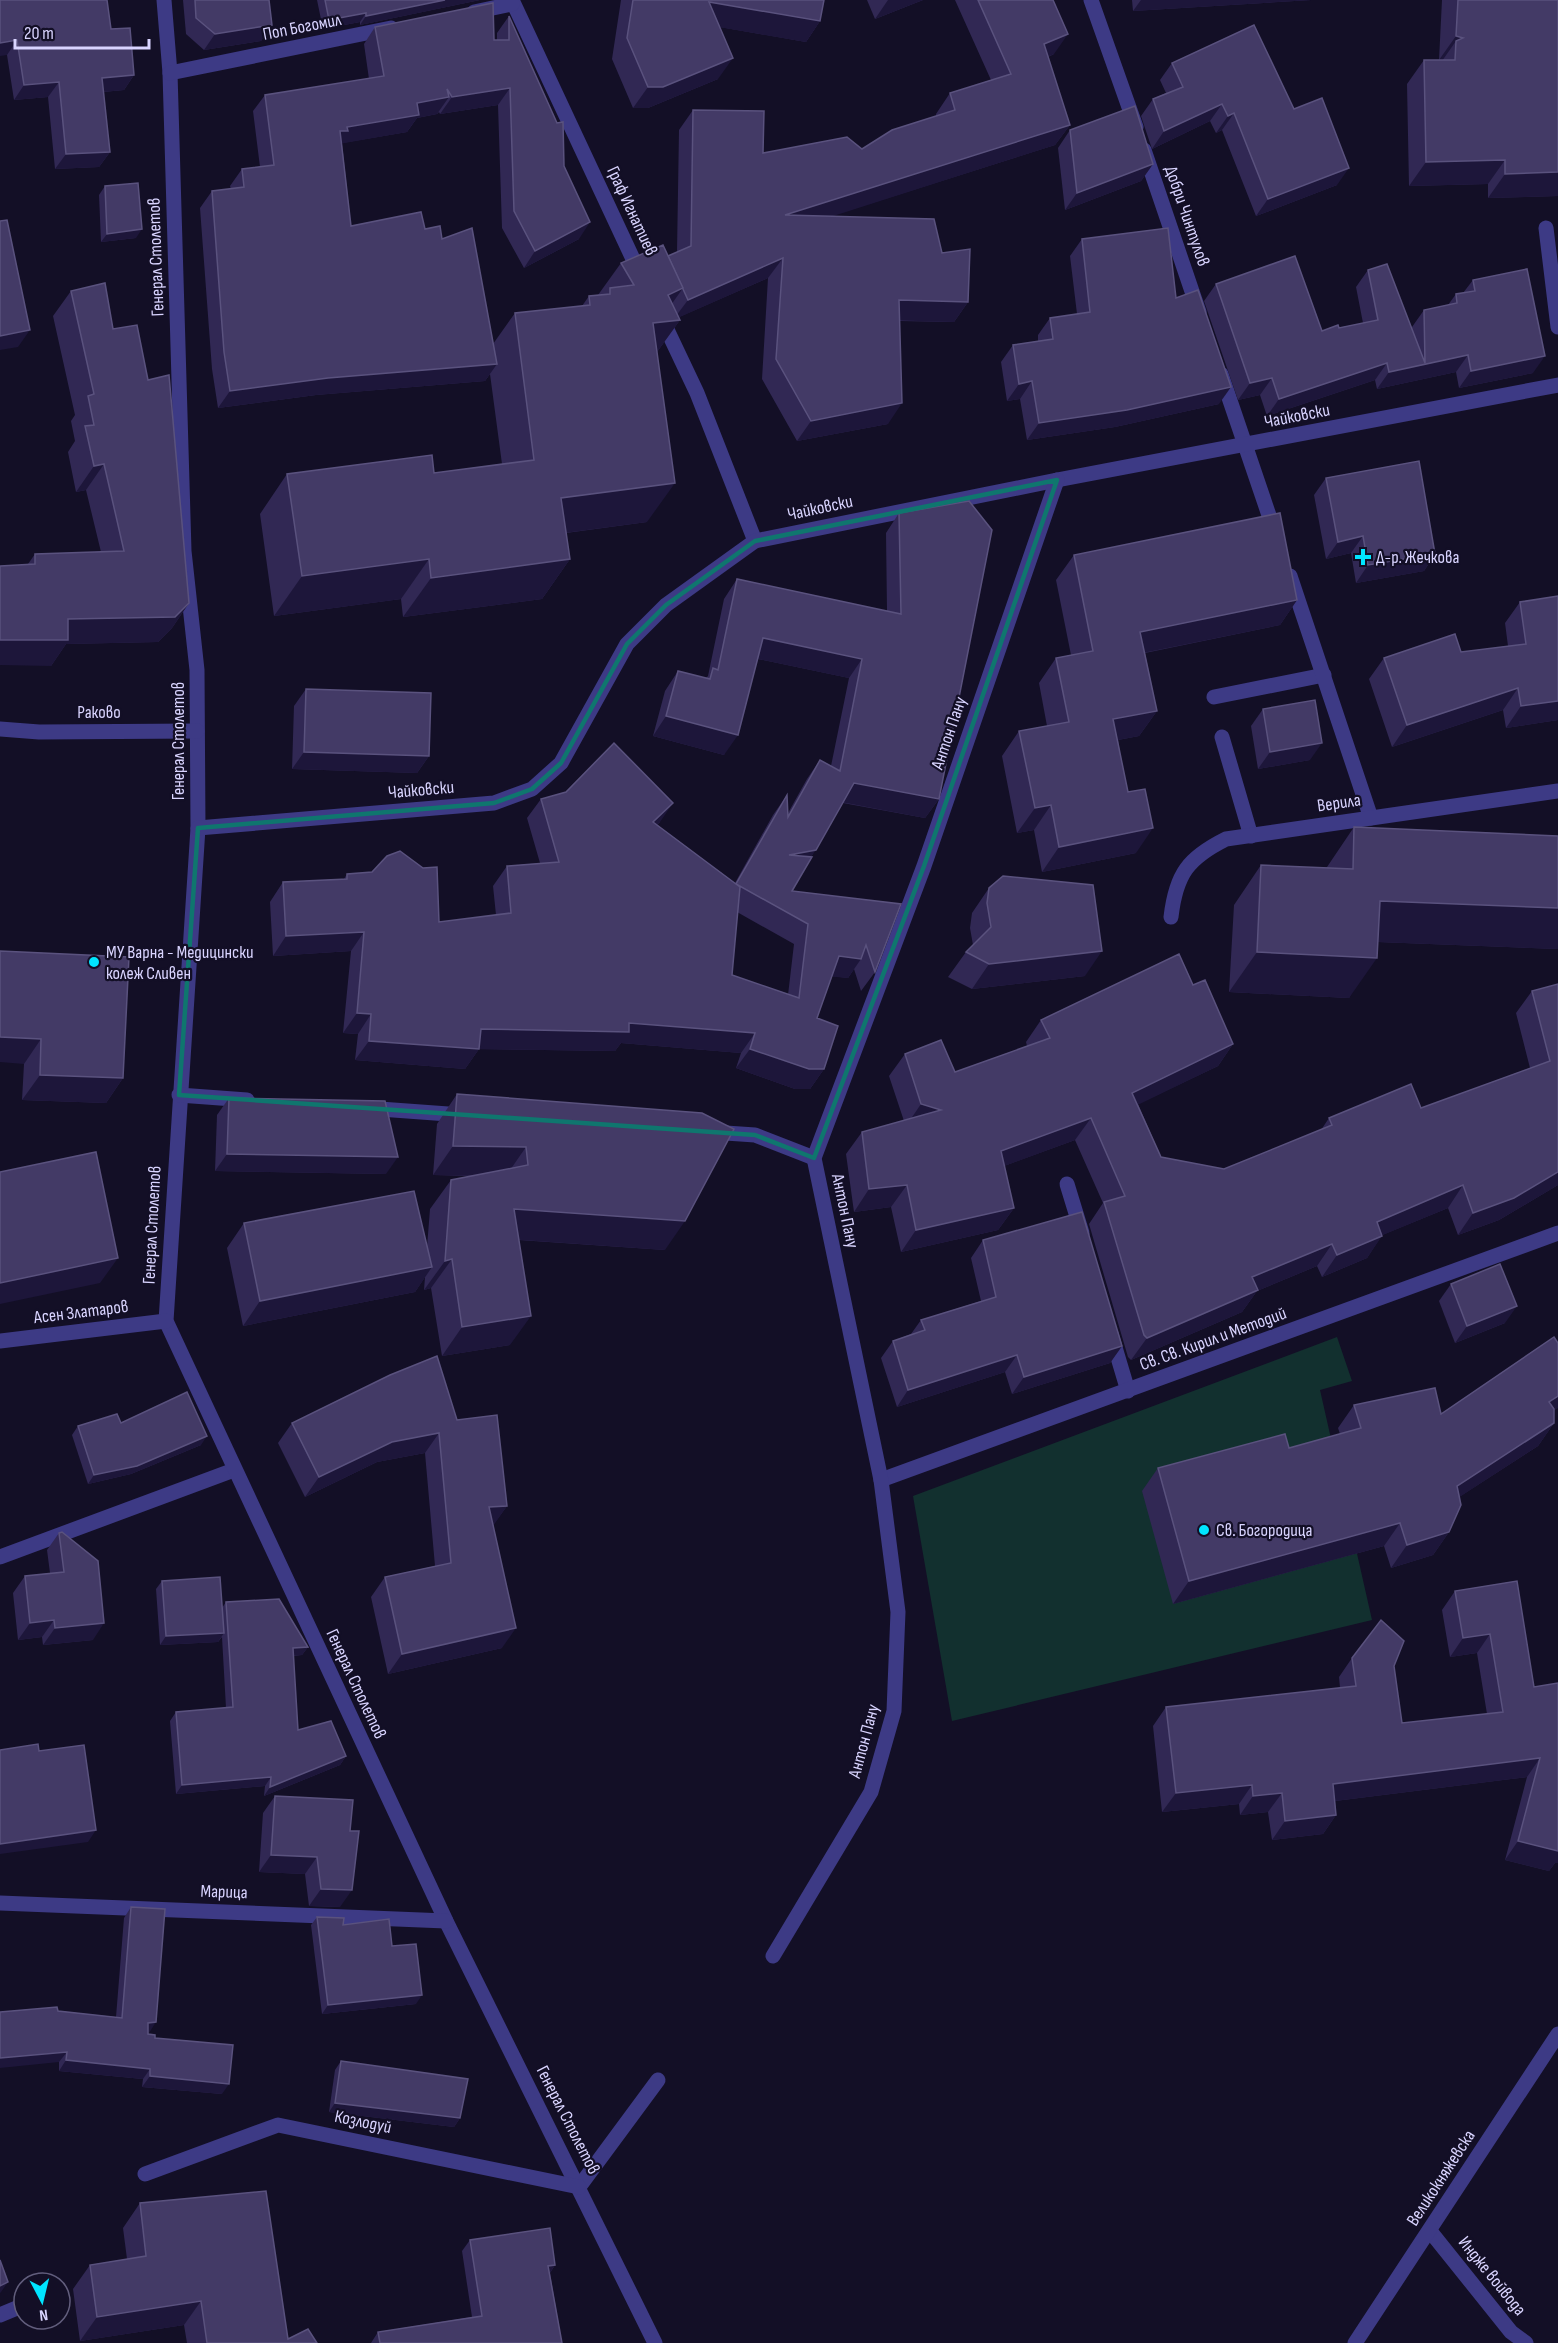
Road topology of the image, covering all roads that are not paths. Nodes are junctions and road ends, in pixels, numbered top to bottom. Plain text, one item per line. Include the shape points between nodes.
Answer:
1 (164, 0) edge
2 (1091, 0) edge
3 (512, 2) edge
4 (455, 15) edge
5 (409, 25) edge
6 (170, 73) junction
7 (1545, 228) dead end
8 (645, 285) edge
9 (656, 306) edge
10 (1203, 324) edge
11 (1558, 327) edge
12 (1215, 357) edge
13 (1558, 385) edge
14 (1245, 446) junction
15 (1057, 480) junction
16 (755, 541) junction
17 (1279, 544) edge
18 (1286, 566) edge
19 (1324, 675) junction
20 (1214, 698) dead end
21 (0, 729) edge
22 (198, 731) junction
23 (1222, 737) dead end
24 (1558, 791) edge
25 (1371, 818) junction
26 (198, 828) junction
27 (1251, 836) junction
28 (1172, 917) dead end
29 (179, 1095) junction
30 (262, 1101) edge
31 (345, 1107) edge
32 (475, 1116) edge
33 (698, 1131) edge
34 (814, 1158) junction
35 (1067, 1184) dead end
36 (1558, 1233) edge
37 (1086, 1249) edge
38 (1106, 1315) edge
39 (166, 1321) junction
40 (0, 1341) edge
41 (1128, 1391) junction
42 (234, 1470) junction
43 (881, 1480) junction
44 (0, 1557) edge
45 (0, 1903) edge
46 (446, 1921) junction
47 (773, 1956) dead end
48 (1558, 2034) edge
49 (658, 2080) dead end
50 (146, 2174) dead end
51 (579, 2187) junction
52 (1430, 2231) junction
53 (652, 2342) edge
54 (1355, 2343) edge
55 (1526, 2343) edge

1 - 6 street, Генерал Столетов
2 - 10 street, Добри Чинтулов
3 - 4 street
3 - 8 street, Граф Игнатиев
5 - 6 street, Поп Богомил
6 - 22 street, Генерал Столетов via 184,551 197,670
7 - 11 street
9 - 16 street via 697,393
12 - 14 street
13 - 14 street, Чайковски
14 - 15 street, Чайковски
14 - 17 street
15 - 16 street, Чайковски
15 - 34 street, Антон Пану via 924,866
16 - 26 street, Чайковски via 666,605 627,644 561,764 531,789 494,803
18 - 19 street
19 - 20 street
19 - 25 street
21 - 22 street, Раково
22 - 26 street, Генерал Столетов
23 - 27 street
24 - 25 street, Верила
25 - 27 street, Верила
26 - 29 street, Генерал Столетов
27 - 28 street, Верила via 1226,839 1203,850 1185,868 1174,891
29 - 30 street
29 - 39 street, Генерал Столетов
31 - 32 street
33 - 34 street via 755,1135
34 - 43 street, Антон Пану
35 - 37 street
36 - 41 street, Св. Св. Кирил и Методий
38 - 41 street
39 - 40 street, Асен Златаров
39 - 42 street, Генерал Столетов
41 - 43 street, Св. Св. Кирил и Методий
42 - 44 street
42 - 46 street, Генерал Столетов
43 - 47 street, Антон Пану via 898,1612 894,1711 871,1792
45 - 46 street, Марица
46 - 51 street, Генерал Столетов
48 - 52 street, Великокняжевска
49 - 51 street
50 - 51 street, Козлодуй via 278,2125
51 - 53 street, Генерал Столетов
52 - 54 street, Великокняжевска
52 - 55 street, Индже войвода via 1511,2332

